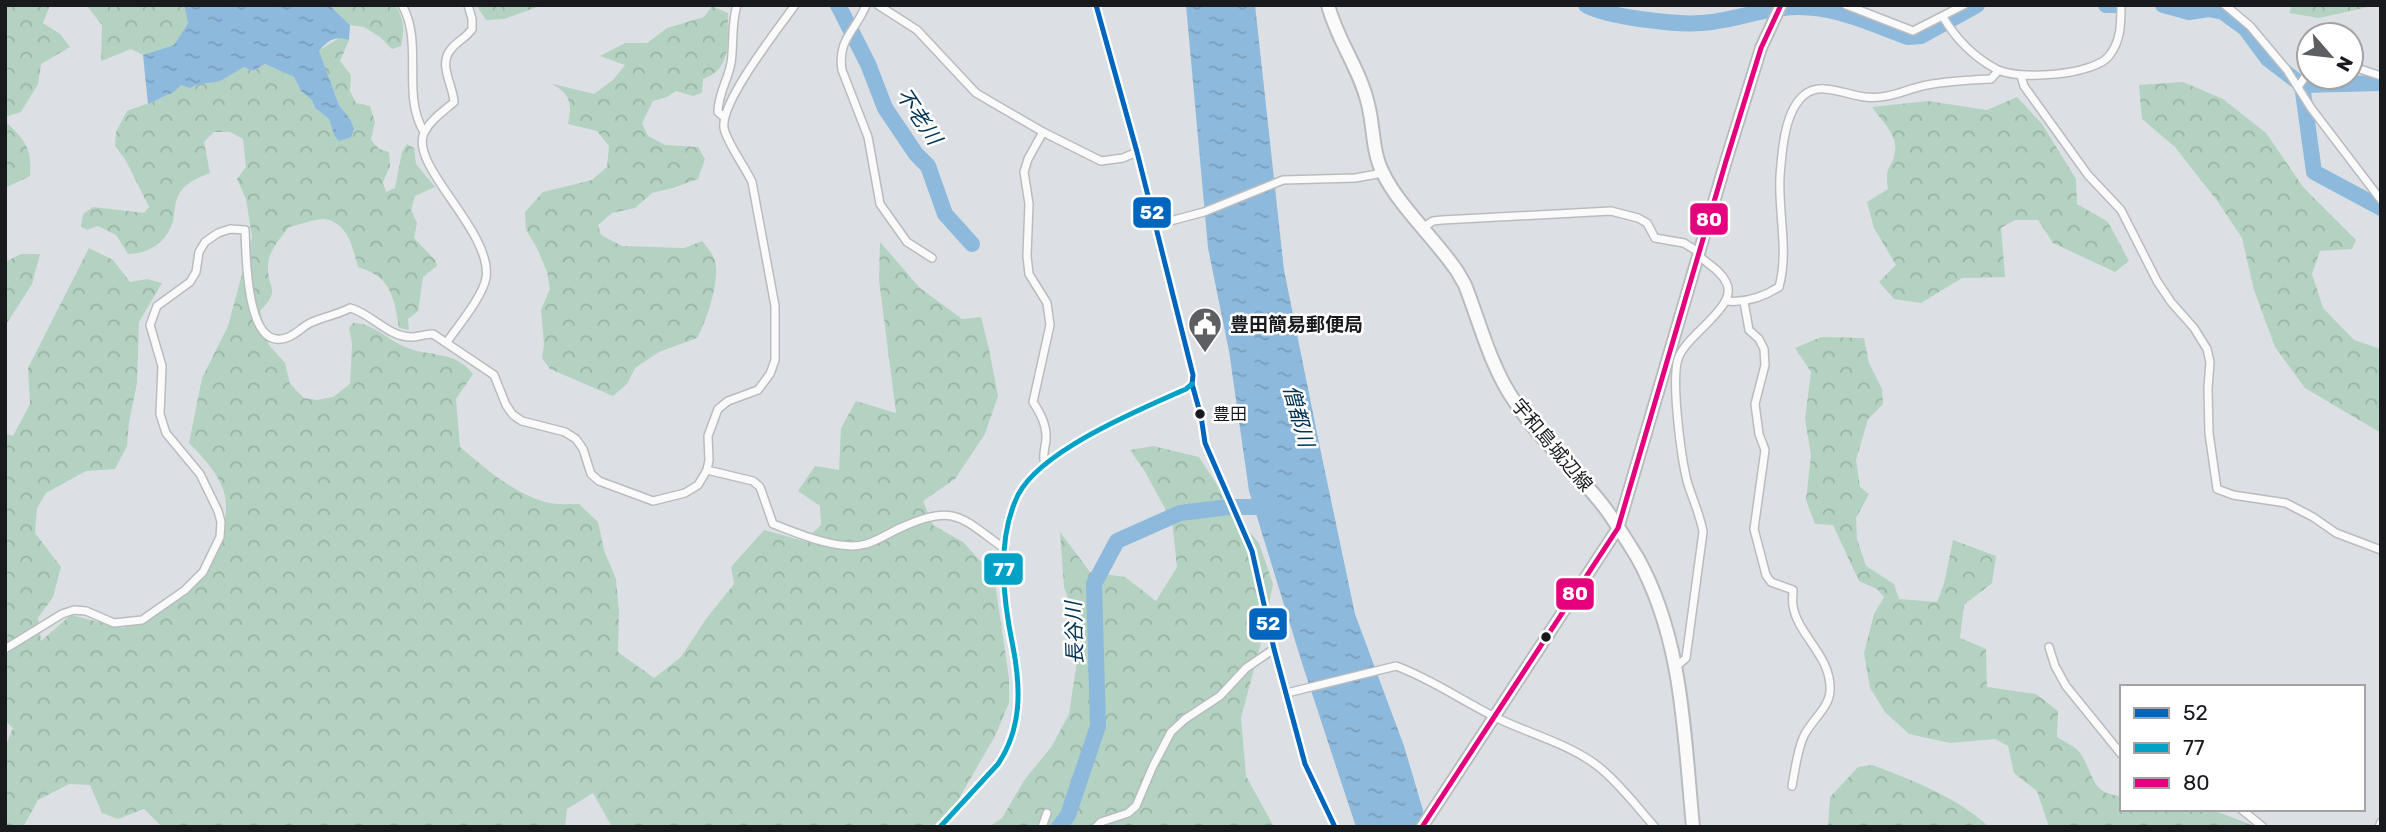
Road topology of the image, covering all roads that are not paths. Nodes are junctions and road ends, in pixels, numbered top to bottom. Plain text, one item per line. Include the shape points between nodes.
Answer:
1 (402, 5) edge
2 (468, 5) edge
3 (737, 5) edge
4 (794, 5) edge
5 (866, 5) edge
6 (878, 5) edge
7 (1096, 5) edge
8 (1328, 5) edge
9 (1781, 5) edge
10 (1846, 5) edge
11 (1964, 5) edge
12 (2121, 5) edge
13 (2225, 5) edge
14 (1943, 17) junction
15 (1998, 71) junction
16 (2021, 76) junction
17 (2295, 83) edge
18 (2300, 91) edge
19 (724, 117) junction
20 (424, 132) junction
21 (1043, 132) junction
22 (1137, 152) junction
23 (1383, 173) junction
24 (2381, 200) edge
25 (1155, 225) junction
26 (1424, 227) junction
27 (1699, 255) junction
28 (932, 258) dead end
29 (1726, 301) junction
30 (1744, 302) junction
31 (447, 342) junction
32 (1192, 384) junction
33 (1045, 464) junction
34 (707, 470) junction
35 (1618, 528) junction
36 (1005, 549) junction
37 (2381, 550) edge
38 (2049, 647) dead end
39 (5, 649) edge
40 (1273, 649) junction
41 (1676, 667) junction
42 (1287, 693) junction
43 (1494, 717) junction
44 (2120, 753) edge
45 (1792, 786) dead end
46 (2243, 811) edge
47 (1048, 813) dead end
48 (2381, 822) edge
49 (940, 827) edge
50 (1042, 827) edge
51 (1096, 827) edge
52 (1335, 827) edge
53 (1422, 827) edge
54 (1655, 827) edge
55 (1693, 827) edge
56 (2263, 827) edge
57 (2379, 827) edge

1 - 20 street via 411,31 415,98
2 - 20 street via 472,29 446,60 454,102
3 - 19 street via 731,62 718,100 718,112
4 - 19 street via 734,94
5 - 28 street via 842,47 842,70 868,137 880,204 906,242
6 - 21 street via 918,30 976,93
7 - 22 street
8 - 23 main road, 宇和島城辺線 via 1368,104
9 - 27 street via 1761,48
10 - 14 street via 1913,32
11 - 14 street
12 - 16 street via 2119,42 2099,66
13 - 17 street via 2259,36
14 - 15 street via 1961,42
15 - 16 street
15 - 30 street via 1991,79 1926,85 1898,95 1867,97 1826,89 1801,98 1790,119 1780,177 1784,270 1779,287
16 - 37 street via 2088,175 2121,210 2157,281 2207,349 2209,433 2217,489 2286,502 2336,533
18 - 24 street
19 - 34 street via 727,139 751,182 777,337 775,360 764,383 718,409 708,436
20 - 31 street via 432,172 461,212 486,267 483,287
21 - 22 street via 1101,161
21 - 33 street via 1024,172 1029,274 1047,303 1050,325 1032,402 1046,434
22 - 25 street
23 - 25 street via 1283,180 1204,212
23 - 26 main road, 宇和島城辺線
25 - 32 street
26 - 27 street via 1443,220 1611,211 1638,218 1647,223 1655,238 1684,243
26 - 35 main road, 宇和島城辺線 via 1465,285 1513,401
27 - 29 street via 1726,281
27 - 35 street
29 - 30 street
29 - 41 street via 1685,343 1675,372 1684,463 1703,532 1686,658
30 - 45 street via 1749,330 1765,349 1755,404 1765,450 1754,529 1759,556 1771,582 1793,590 1793,607 1828,672 1830,690 1827,703 1801,741
31 - 34 street via 494,375 513,415 576,439 591,474 599,481 653,501 685,494 698,485
31 - 39 street via 433,334 410,337 395,333 350,308 286,339 274,339 257,320 250,297 245,230 230,229 205,242 190,282 157,306 150,325 162,366 160,414 166,433 200,474 218,511 221,522 216,547 203,572 185,590 142,620 114,623 74,610
32 - 33 street via 1117,419
32 - 40 street via 1205,443 1252,551
33 - 36 street via 1018,496
34 - 36 street via 753,481 760,486 773,524 809,537 865,545 919,519 949,514
35 - 41 main road, 宇和島城辺線 via 1651,586
35 - 43 street
36 - 49 street via 1018,676 1015,729 998,764
38 - 44 street via 2066,686
40 - 42 street
40 - 51 street via 1171,732 1136,806
41 - 55 main road, 宇和島城辺線
42 - 43 street via 1396,666 1443,686
42 - 52 street via 1305,764
43 - 53 street
43 - 54 street via 1599,767
46 - 56 street
47 - 50 street
48 - 57 street

